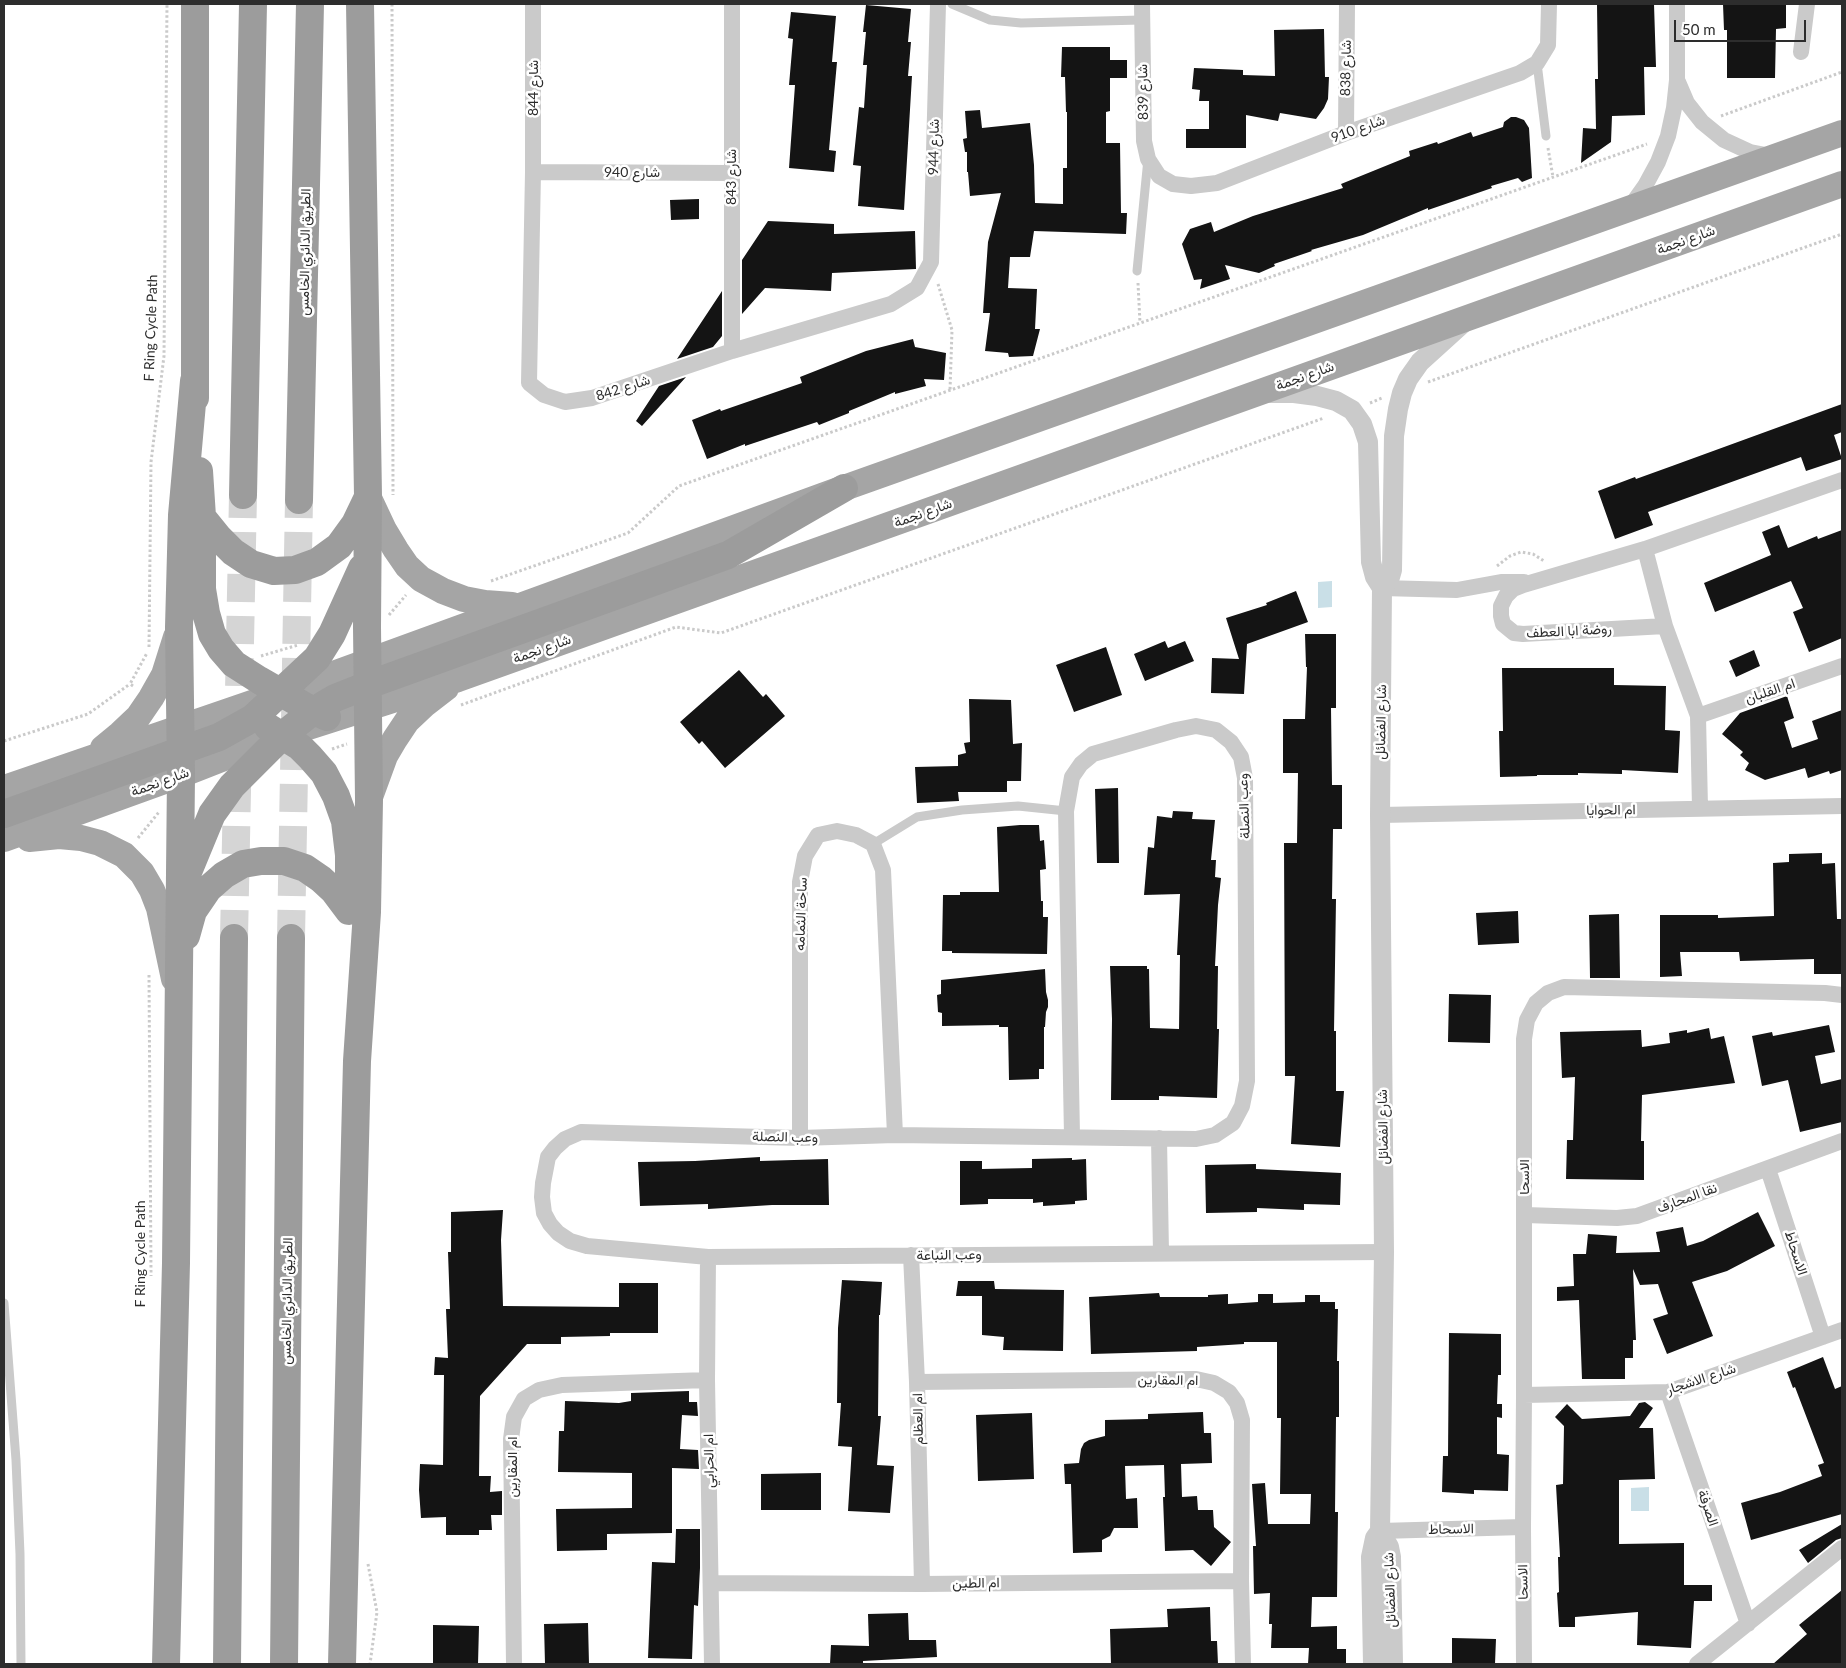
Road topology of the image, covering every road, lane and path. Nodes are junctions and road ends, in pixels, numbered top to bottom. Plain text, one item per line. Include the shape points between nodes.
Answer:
1 (167, 4) edge
2 (195, 4) edge
3 (253, 4) edge
4 (310, 4) edge
5 (360, 4) edge
6 (392, 4) edge
7 (533, 4) edge
8 (732, 4) edge
9 (938, 4) edge
10 (952, 4) edge
11 (1347, 4) edge
12 (1549, 4) edge
13 (1677, 4) edge
14 (1806, 4) edge
15 (1142, 12) edge
16 (1801, 52) dead end
17 (1537, 63) junction
18 (1842, 72) edge
19 (1677, 80) junction
20 (1702, 122) junction
21 (1346, 133) junction
22 (1842, 133) edge
23 (1546, 136) joint
24 (1668, 136) junction
25 (1778, 157) junction
26 (1148, 159) junction
27 (533, 172) junction
28 (731, 173) junction
29 (1159, 176) joint
30 (1553, 177) junction
31 (1842, 184) edge
32 (1629, 209) junction
33 (1842, 234) edge
34 (931, 262) junction
35 (1137, 271) joint
36 (917, 288) joint
37 (1472, 316) junction
38 (1140, 323) junction
39 (732, 350) junction
40 (194, 381) junction
41 (950, 390) junction
42 (1258, 393) junction
43 (1402, 393) junction
44 (1352, 410) junction
45 (1842, 480) edge
46 (844, 488) junction
47 (243, 495) tunnel mouth
48 (381, 496) junction
49 (299, 500) tunnel mouth
50 (202, 516) junction
51 (1646, 549) junction
52 (368, 550) junction
53 (487, 582) dead end
54 (1531, 582) junction
55 (1382, 588) junction
56 (520, 605) junction
57 (1665, 626) junction
58 (178, 627) junction
59 (332, 634) junction
60 (234, 664) junction
61 (1842, 666) edge
62 (458, 679) junction
63 (368, 684) junction
64 (140, 691) junction
65 (281, 693) junction
66 (455, 707) dead end
67 (243, 713) junction
68 (322, 715) junction
69 (1698, 716) junction
70 (283, 735) junction
71 (4, 741) edge
72 (180, 751) junction
73 (80, 761) junction
74 (7, 785) edge
75 (369, 800) junction
76 (1842, 806) edge
77 (1700, 808) junction
78 (1066, 811) junction
79 (4, 814) edge
80 (1380, 815) junction
81 (4, 841) edge
82 (873, 844) junction
83 (180, 891) junction
84 (349, 911) junction
85 (234, 938) tunnel mouth
86 (290, 938) tunnel mouth
87 (180, 957) junction
88 (150, 966) dead end
89 (1842, 995) edge
90 (178, 998) junction
91 (357, 1061) junction
92 (895, 1135) junction
93 (1072, 1136) junction
94 (800, 1138) junction
95 (1159, 1138) junction
96 (1842, 1141) edge
97 (1768, 1169) junction
98 (542, 1197) joint
99 (1525, 1215) junction
100 (1384, 1252) junction
101 (1161, 1253) junction
102 (910, 1256) junction
103 (708, 1257) junction
104 (151, 1277) dead end
105 (4, 1303) edge
106 (4, 1311) edge
107 (1842, 1330) edge
108 (1823, 1337) junction
109 (708, 1380) junction
110 (917, 1382) junction
111 (1668, 1392) junction
112 (1524, 1395) junction
113 (171, 1502) junction
114 (1523, 1527) junction
115 (1380, 1531) junction
116 (1842, 1548) edge
117 (1240, 1581) junction
118 (711, 1583) junction
119 (922, 1584) junction
120 (1748, 1624) junction
121 (21, 1664) edge
122 (166, 1664) edge
123 (177, 1664) edge
124 (227, 1664) edge
125 (284, 1664) edge
126 (342, 1664) edge
127 (514, 1664) edge
128 (712, 1664) edge
129 (1243, 1664) edge
130 (1373, 1664) edge
131 (1392, 1664) edge
132 (1524, 1664) edge
133 (1697, 1664) edge

1 - 64 path, F Ring Cycle Path via 164,356 151,462 149,649
2 - 40 highway
3 - 47 highway
4 - 49 highway, الطريق الدائري الخامس
5 - 48 highway
6 - 48 path
7 - 27 street, شارع 844
8 - 28 street, شارع 843
9 - 34 street, شارع 944
10 - 15 lane via 990,20 1021,23
11 - 21 street, شارع 838
12 - 17 street via 1548,45
13 - 19 street
14 - 16 street
15 - 26 street, شارع 839 via 1144,141
17 - 21 street, شارع 910 via 1520,73
17 - 23 lane
18 - 20 path
19 - 20 street via 1687,103
19 - 24 street
20 - 25 street via 1724,140 1750,152
21 - 29 street, شارع 910 via 1217,183 1172,184
22 - 25 main road, شارع نجمة
23 - 30 path
24 - 30 path
24 - 32 street via 1654,170
25 - 32 main road, شارع نجمة
26 - 29 street, شارع 839
26 - 35 lane
27 - 28 street, شارع 940
27 - 39 street, شارع 842 via 529,383 544,395 565,402 592,398
28 - 39 street, شارع 843
30 - 38 path
31 - 37 main road, شارع نجمة
32 - 46 main road, شارع نجمة
33 - 43 path
34 - 36 street, شارع 944
34 - 41 path via 952,330
35 - 38 path
36 - 39 street, شارع 842 via 891,304
37 - 42 main road, شارع نجمة
37 - 43 street, شارع الفضائل via 1420,362
38 - 41 path
40 - 50 highway
40 - 58 highway via 182,514
41 - 53 path via 679,486 628,533
42 - 44 street via 1317,396
42 - 62 main road, شارع نجمة
43 - 44 path via 1388,395
43 - 55 street, شارع الفضائل via 1394,436 1392,570
44 - 55 street, شارع الفضائل via 1362,424 1368,442 1371,562
44 - 66 path via 721,633 676,626
45 - 51 street, روضة ابا العطف
46 - 56 main road, شارع نجمة
46 - 63 highway via 728,555
48 - 50 highway via 338,546 317,562 294,570 274,571 251,564 232,552
48 - 52 highway
48 - 56 main road via 384,530 407,566 421,579 464,599
50 - 60 highway via 201,566 206,614 212,634
51 - 54 street, روضة ابا العطف
51 - 57 street
52 - 59 highway
52 - 63 highway
54 - 55 street via 1501,582 1458,590
54 - 57 street, روضة ابا العطف via 1513,589 1501,606 1503,624 1514,633
55 - 80 street, شارع الفضائل
56 - 63 main road, شارع نجمة
57 - 69 street
58 - 64 main road via 164,675
58 - 72 highway
59 - 60 path
59 - 65 highway via 317,658
60 - 65 highway
61 - 69 street, ام القلبان
62 - 63 main road, شارع نجمة
62 - 75 main road via 424,705 403,727 385,756
63 - 65 main road, شارع نجمة
63 - 68 highway via 335,698
63 - 75 highway
64 - 71 path via 88,714
64 - 73 main road via 138,717 101,749
65 - 67 highway
65 - 68 highway
67 - 70 highway
67 - 72 highway via 219,738
68 - 70 highway
69 - 77 street
70 - 72 main road, شارع نجمة
70 - 83 highway via 232,786 212,814
70 - 84 highway via 324,772 345,820
72 - 73 main road, شارع نجمة
72 - 79 highway
72 - 81 main road, شارع نجمة
72 - 83 highway
73 - 74 main road, شارع نجمة
75 - 91 highway via 367,912
76 - 77 street, ام الحوايا
77 - 80 street, ام الحوايا
78 - 82 lane via 1018,806 917,817
78 - 93 street, وعب النصلة
78 - 95 street, وعب النصلة via 1072,777 1093,754 1196,726 1216,730 1231,742 1241,757 1245,778 1247,1081 1242,1106 1233,1123 1215,1135
80 - 100 street, شارع الفضائل
81 - 90 main road via 59,836 82,838 124,855 142,873 159,908
82 - 92 street via 883,870
82 - 94 street, ساحة الثمامه via 856,835 837,831 818,835 805,856 800,882
83 - 87 highway
84 - 87 highway via 334,891 305,868 284,861 243,864 208,889 194,911
84 - 91 highway
85 - 124 highway
86 - 125 highway, الطريق الدائري الخامس
87 - 90 highway
88 - 104 path, F Ring Cycle Path
89 - 99 street, الاسحا via 1564,987 1548,993 1536,1003 1527,1020 1524,1039
90 - 113 highway
91 - 126 highway
92 - 93 street, وعب النصلة
92 - 94 street, وعب النصلة
93 - 95 street, وعب النصلة
94 - 98 street, وعب النصلة via 581,1132 565,1139 548,1157
95 - 101 street
96 - 97 street, نقا المحارف
97 - 99 street, نقا المحارف via 1637,1216
97 - 108 street, الاسحاط
98 - 103 street, وعب النباعة via 544,1213 550,1224 570,1241 587,1246
99 - 112 street, الاسحا
100 - 101 street, وعب النباعة
100 - 115 street, شارع الفضائل
101 - 102 street, وعب النباعة
102 - 103 street, وعب النباعة
102 - 110 street, ام العظام
103 - 109 street, ام الحرابي
105 - 106 lane
106 - 121 lane via 17,1488
107 - 108 street, شارع الاشجار
108 - 111 street, شارع الاشجار
109 - 118 street, ام الحرابي
109 - 127 street, ام المقارين via 562,1385 539,1390 524,1400 514,1417 511,1439
110 - 117 street, ام المقارين via 1196,1379 1214,1383 1229,1392 1237,1402 1242,1420
110 - 119 street, ام العظام
111 - 112 street, شارع الاشجار
111 - 120 street, الصرفة
112 - 114 street, الاسحا
113 - 122 highway
113 - 123 highway
114 - 115 street, الاسحاط
114 - 132 street, الاسحا
115 - 130 street via 1370,1557
115 - 131 street, شارع الفضائل via 1391,1556
116 - 120 street
117 - 119 street, ام الطين
117 - 129 street, ام المقارين
118 - 119 street, ام الطين
118 - 128 street, ام الحرابي
120 - 133 street

